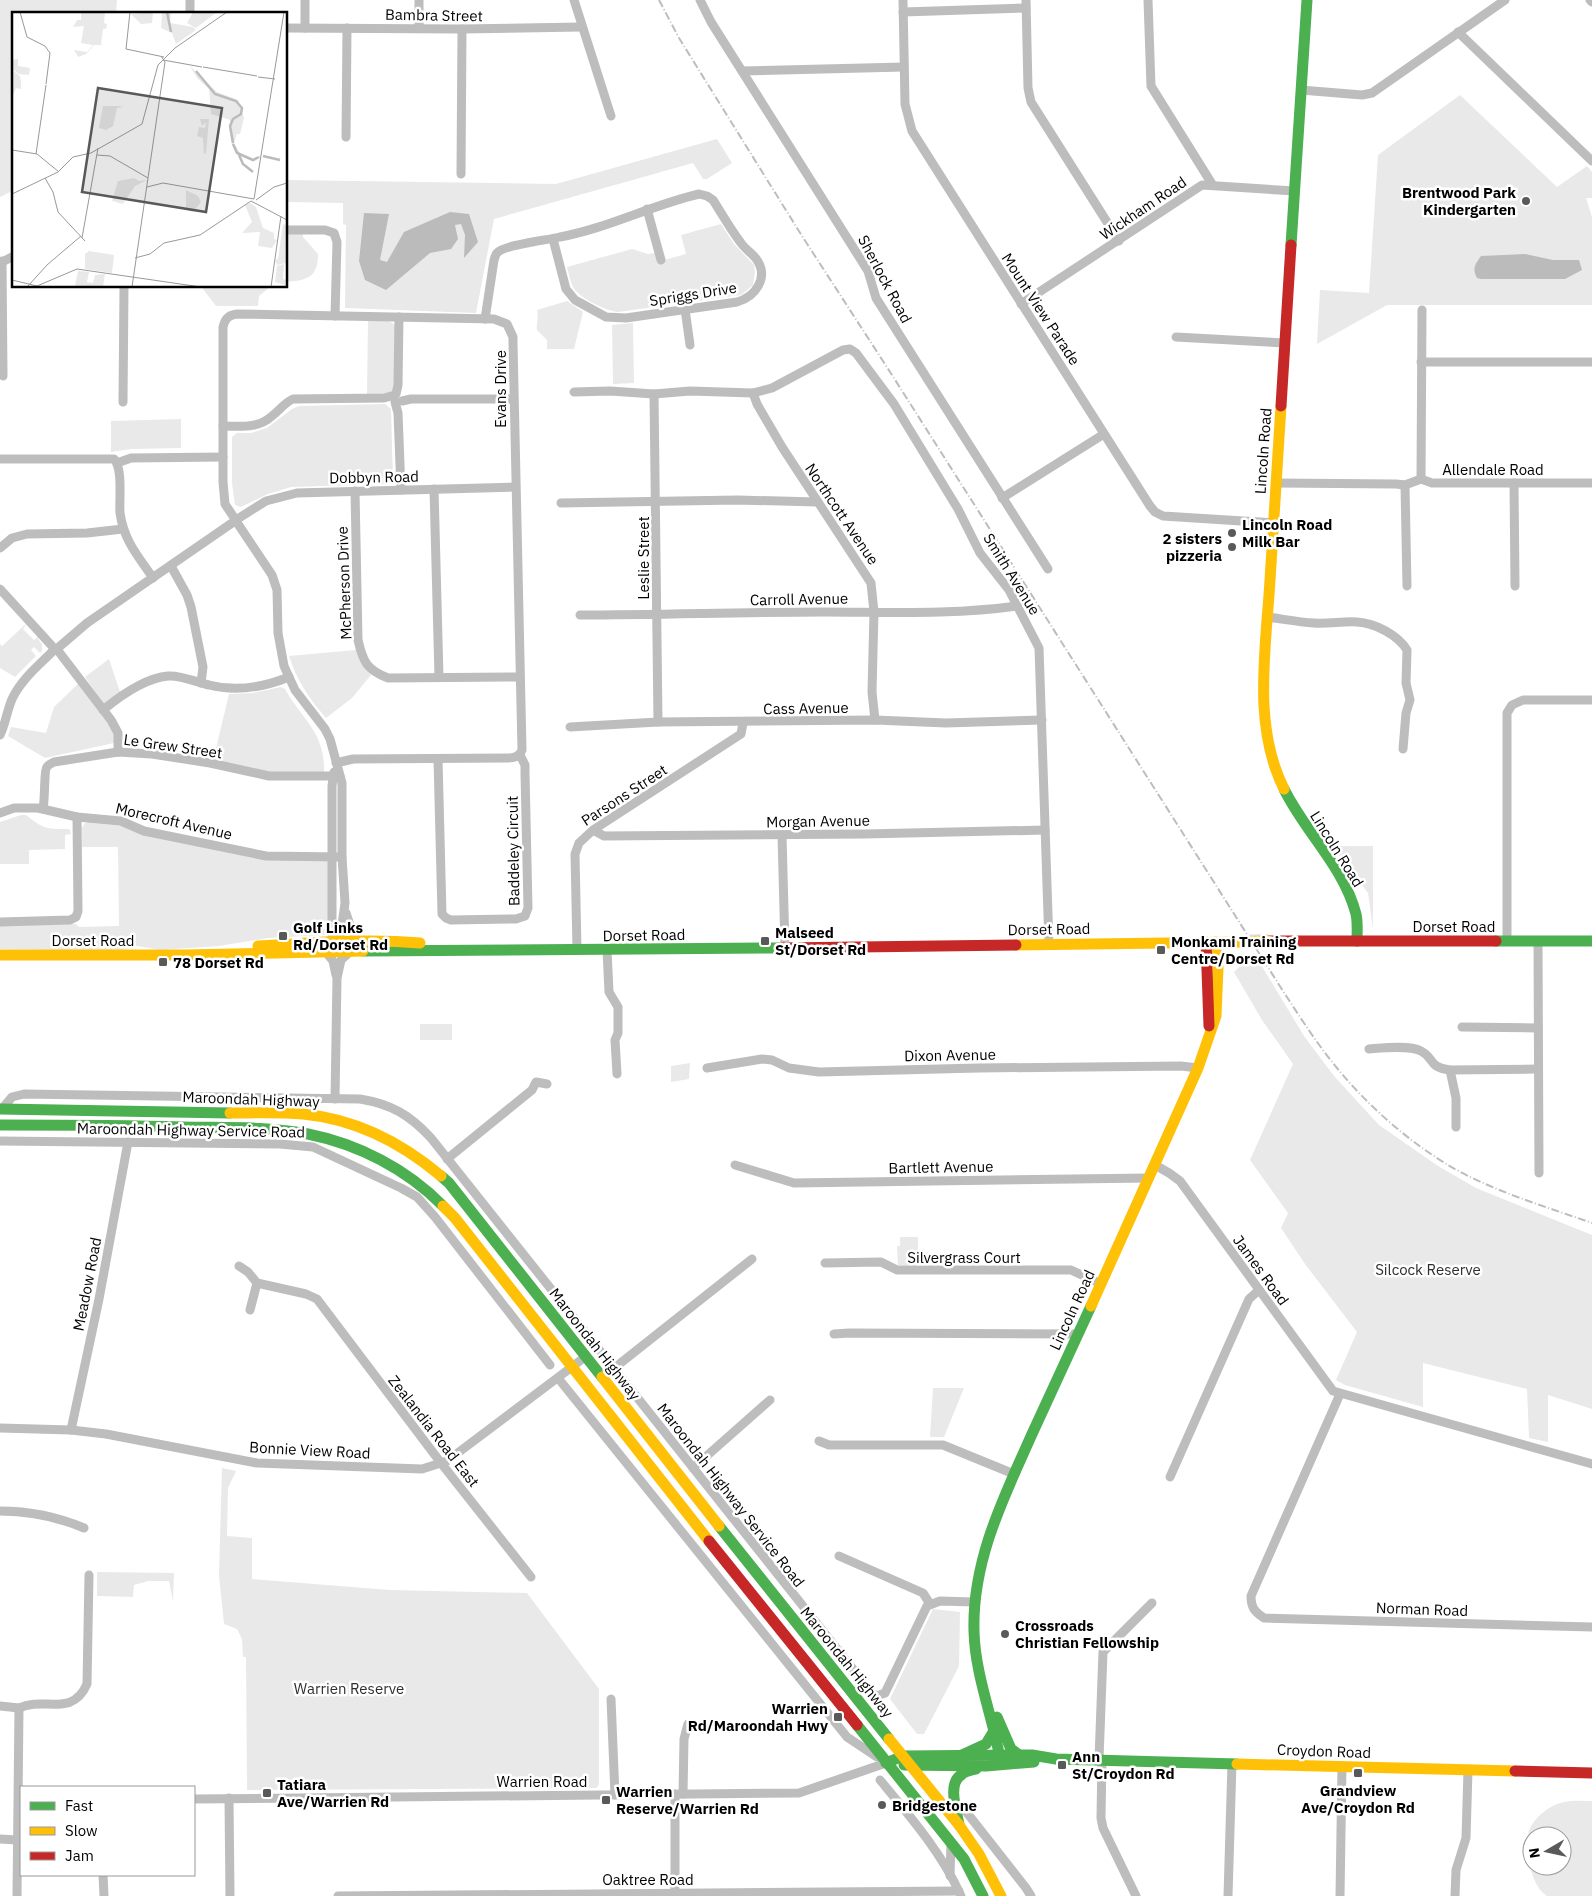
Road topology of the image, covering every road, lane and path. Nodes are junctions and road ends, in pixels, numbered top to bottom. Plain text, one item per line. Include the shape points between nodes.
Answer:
1 (305, 0) edge
2 (419, 0) edge
3 (574, 0) edge
4 (700, 0) edge
5 (903, 0) edge
6 (1148, 0) edge
7 (1307, 0) edge
8 (1505, 0) edge
9 (1026, 4) edge
10 (903, 12) junction
11 (582, 27) junction
12 (288, 28) edge
13 (304, 28) junction
14 (347, 28) junction
15 (419, 28) junction
16 (462, 29) junction
17 (1458, 32) junction
18 (904, 67) junction
19 (742, 71) junction
20 (1300, 90) junction
21 (611, 116) dead end
22 (346, 137) dead end
23 (1592, 161) edge
24 (461, 174) dead end
25 (1212, 184) junction
26 (1295, 191) junction
27 (647, 209) junction
28 (288, 230) edge
29 (553, 239) junction
30 (1119, 241) junction
31 (661, 260) dead end
32 (1, 262) edge
33 (124, 288) edge
34 (1021, 304) junction
35 (685, 309) junction
36 (1422, 310) dead end
37 (335, 316) junction
38 (399, 317) junction
39 (485, 319) junction
40 (1176, 337) dead end
41 (1284, 343) junction
42 (690, 345) dead end
43 (1421, 362) junction
44 (1592, 362) edge
45 (2, 376) dead end
46 (574, 392) dead end
47 (753, 393) junction
48 (654, 394) junction
49 (398, 397) junction
50 (513, 399) junction
51 (124, 402) dead end
52 (223, 426) junction
53 (1104, 434) junction
54 (223, 457) junction
55 (0, 459) edge
56 (117, 463) junction
57 (1421, 479) junction
58 (1276, 483) junction
59 (1514, 483) junction
60 (1592, 483) edge
61 (1405, 485) junction
62 (515, 487) junction
63 (434, 489) junction
64 (401, 490) junction
65 (355, 491) junction
66 (1002, 498) junction
67 (656, 501) junction
68 (817, 502) junction
69 (561, 503) dead end
70 (235, 520) junction
71 (1274, 522) junction
72 (123, 526) junction
73 (0, 548) edge
74 (169, 567) junction
75 (1048, 569) dead end
76 (152, 579) junction
77 (1407, 586) dead end
78 (1515, 586) dead end
79 (0, 589) edge
80 (1018, 606) junction
81 (874, 612) junction
82 (580, 615) dead end
83 (657, 615) junction
84 (1268, 617) junction
85 (56, 649) junction
86 (289, 677) junction
87 (439, 677) junction
88 (520, 677) junction
89 (201, 683) junction
90 (1592, 700) edge
91 (103, 710) junction
92 (874, 720) junction
93 (1042, 720) junction
94 (658, 722) junction
95 (743, 723) junction
96 (570, 727) dead end
97 (0, 735) edge
98 (1402, 749) dead end
99 (118, 752) junction
100 (520, 754) junction
101 (438, 759) junction
102 (336, 763) junction
103 (337, 776) junction
104 (43, 809) junction
105 (0, 813) edge
106 (77, 817) junction
107 (594, 830) junction
108 (1045, 830) junction
109 (782, 835) junction
110 (337, 857) junction
111 (345, 902) junction
112 (0, 922) edge
113 (359, 941) junction
114 (1357, 941) junction
115 (1506, 941) junction
116 (1538, 941) junction
117 (1592, 941) edge
118 (1210, 942) junction
119 (1240, 942) junction
120 (1049, 944) junction
121 (334, 947) junction
122 (785, 948) junction
123 (577, 950) junction
124 (607, 950) junction
125 (351, 951) junction
126 (507, 951) junction
127 (0, 955) edge
128 (1218, 968) junction
129 (337, 978) junction
130 (1462, 1027) dead end
131 (1538, 1028) junction
132 (1209, 1033) junction
133 (1369, 1048) dead end
134 (707, 1068) dead end
135 (1198, 1068) junction
136 (1538, 1069) junction
137 (1450, 1070) junction
138 (617, 1074) dead end
139 (547, 1084) dead end
140 (200, 1097) junction
141 (335, 1099) junction
142 (1, 1108) edge
143 (175, 1111) junction
144 (1, 1125) edge
145 (1456, 1126) dead end
146 (0, 1141) edge
147 (128, 1142) junction
148 (447, 1159) junction
149 (735, 1165) dead end
150 (1155, 1165) junction
151 (1539, 1173) dead end
152 (1150, 1178) junction
153 (464, 1180) junction
154 (467, 1205) junction
155 (493, 1216) junction
156 (752, 1259) dead end
157 (825, 1263) dead end
158 (239, 1266) dead end
159 (257, 1283) junction
160 (1101, 1284) junction
161 (1259, 1290) junction
162 (250, 1310) dead end
163 (834, 1334) dead end
164 (1078, 1334) junction
165 (536, 1348) junction
166 (560, 1353) junction
167 (585, 1357) junction
168 (550, 1365) dead end
169 (572, 1367) junction
170 (613, 1369) junction
171 (558, 1378) junction
172 (1340, 1394) junction
173 (770, 1400) dead end
174 (0, 1428) edge
175 (71, 1430) junction
176 (819, 1442) dead end
177 (441, 1463) junction
178 (1592, 1464) edge
179 (692, 1468) junction
180 (1014, 1474) junction
181 (1170, 1477) dead end
182 (645, 1484) junction
183 (672, 1495) junction
184 (0, 1511) edge
185 (84, 1528) dead end
186 (839, 1556) dead end
187 (89, 1575) dead end
188 (531, 1577) dead end
189 (974, 1602) junction
190 (1152, 1603) dead end
191 (930, 1604) junction
192 (784, 1608) junction
193 (806, 1613) junction
194 (1592, 1627) edge
195 (778, 1651) junction
196 (808, 1666) junction
197 (982, 1683) junction
198 (611, 1699) dead end
199 (0, 1706) edge
200 (18, 1708) junction
201 (688, 1724) dead end
202 (994, 1731) junction
203 (962, 1755) junction
204 (1019, 1755) junction
205 (903, 1756) junction
206 (1056, 1759) junction
207 (1100, 1759) junction
208 (1001, 1760) junction
209 (886, 1763) junction
210 (1232, 1764) junction
211 (911, 1766) junction
212 (986, 1766) junction
213 (1342, 1766) junction
214 (1468, 1770) junction
215 (1592, 1773) edge
216 (880, 1780) dead end
217 (932, 1792) junction
218 (679, 1794) junction
219 (615, 1795) junction
220 (195, 1798) edge
221 (229, 1798) junction
222 (19, 1800) edge
223 (955, 1802) junction
224 (959, 1825) junction
225 (0, 1839) edge
226 (17, 1840) junction
227 (951, 1842) junction
228 (103, 1876) edge
229 (950, 1876) junction
230 (675, 1892) junction
231 (960, 1894) edge
232 (17, 1896) edge
233 (104, 1896) edge
234 (230, 1896) edge
235 (338, 1896) edge
236 (983, 1896) edge
237 (1000, 1896) edge
238 (1031, 1896) edge
239 (1136, 1896) edge
240 (1228, 1896) edge
241 (1340, 1896) edge
242 (1455, 1896) edge

1 - 13 street
2 - 15 street
3 - 11 street
4 - 19 street, Sherlock Road
5 - 10 street, Mount View Parade
6 - 25 street via 1151,86
7 - 20 main road, Lincoln Road
8 - 17 street
9 - 10 street
9 - 30 street via 1031,102
10 - 18 street, Mount View Parade
11 - 16 street, Bambra Street
11 - 21 street
12 - 13 street, Bambra Street
13 - 14 street, Bambra Street
14 - 15 street, Bambra Street
14 - 22 street
15 - 16 street, Bambra Street
16 - 24 street
17 - 20 street via 1372,93
17 - 23 street
18 - 19 street
18 - 34 street, Mount View Parade via 906,113 912,131
19 - 66 street, Sherlock Road via 868,271 876,298
20 - 26 main road, Lincoln Road
25 - 26 street, Wickham Road
25 - 30 street, Wickham Road via 1202,185
26 - 41 main road, Lincoln Road
27 - 29 street, Spriggs Drive
27 - 31 street
27 - 35 street, Spriggs Drive via 699,194 708,196 760,265 759,286 748,298
28 - 37 street via 334,233
29 - 35 street, Spriggs Drive via 566,289 575,300 618,319
29 - 39 street, Spriggs Drive via 498,252
30 - 34 street, Wickham Road
32 - 45 street
33 - 51 street
34 - 53 street, Mount View Parade
35 - 42 street
36 - 43 street
37 - 38 street, Evans Drive
37 - 52 street, Evans Drive via 236,314 226,318 223,327
38 - 39 street, Evans Drive
38 - 49 street
39 - 50 street, Evans Drive via 500,320 511,332
40 - 41 street
41 - 58 main road, Lincoln Road
43 - 44 street
43 - 57 street
46 - 48 street
47 - 48 street via 690,391
47 - 68 street, Northcott Avenue
47 - 80 street, Smith Avenue via 772,388 843,350 856,353 894,404 958,509 980,553
48 - 67 street, Leslie Street
49 - 50 street
49 - 52 street via 293,398 263,422 249,426
49 - 64 street
50 - 62 street, Evans Drive
52 - 54 street, Evans Drive
53 - 66 street
53 - 71 street, Mount View Parade via 1158,514
54 - 56 street via 131,458
54 - 70 street, Evans Drive via 224,499
55 - 56 street via 110,458
56 - 72 street
57 - 59 street, Allendale Road via 1432,483
57 - 61 street, Allendale Road
58 - 61 street, Allendale Road
58 - 71 main road, Lincoln Road
59 - 60 street, Allendale Road
59 - 78 street
61 - 77 street
62 - 63 street, Dobbyn Road
62 - 88 street, Evans Drive
63 - 64 street, Dobbyn Road
63 - 87 street
64 - 65 street, Dobbyn Road
65 - 70 street, Dobbyn Road via 281,496 256,506
65 - 87 street, McPherson Drive via 358,640 362,657 370,668 388,678
66 - 75 street, Sherlock Road
67 - 68 street
67 - 69 street
67 - 83 street, Leslie Street
68 - 81 street, Northcott Avenue via 871,583
70 - 74 street, Dobbyn Road
70 - 86 street, Evans Drive via 274,582 280,646
71 - 84 main road, Lincoln Road
72 - 73 street via 87,533 27,534 12,538
72 - 76 street via 128,541
74 - 76 street, Dobbyn Road
74 - 89 street via 191,607 203,666
76 - 85 street, Dobbyn Road via 87,623
79 - 85 street
80 - 81 street, Carroll Avenue via 985,611
80 - 93 street, Smith Avenue via 1039,648
81 - 83 street, Carroll Avenue
81 - 92 street, Northcott Avenue
82 - 83 street, Carroll Avenue
83 - 94 street, Leslie Street
84 - 98 street via 1305,623 1358,622 1381,629 1399,640 1407,650 1406,683 1410,700
84 - 114 main road, Lincoln Road via 1263,710 1272,758 1287,797 1349,894 1356,917
85 - 91 street
85 - 97 street, Dobbyn Road via 17,689
86 - 89 street via 241,688
86 - 102 street, Evans Drive via 304,704 325,729
87 - 88 street, McPherson Drive
88 - 100 street, Evans Drive
89 - 91 street via 174,676 162,677 125,693
90 - 115 street via 1530,699 1512,705 1506,718
91 - 99 street via 118,733
92 - 93 street, Cass Avenue
92 - 95 street, Cass Avenue
93 - 108 street, Smith Avenue
94 - 95 street, Cass Avenue
94 - 96 street, Cass Avenue
95 - 107 street, Parsons Street via 741,734
99 - 103 street, Le Grew Street via 190,760 269,776
99 - 104 street, Le Grew Street via 48,765 45,769
100 - 101 street via 515,758
100 - 101 street, Baddeley Circuit via 525,765 528,908 525,916 516,919 451,920 442,914
101 - 102 street via 353,759
102 - 103 street
103 - 110 street
104 - 105 street, Morecroft Avenue via 22,808
104 - 106 street, Morecroft Avenue
106 - 110 street, Morecroft Avenue via 121,821 144,831 266,856
106 - 112 street via 76,917 70,920
107 - 109 street, Morgan Avenue via 604,836
107 - 123 street, Parsons Street via 579,843 575,854
108 - 109 street, Morgan Avenue
108 - 120 street, Smith Avenue
109 - 122 street
110 - 111 street
110 - 121 street
111 - 113 street via 350,926
111 - 121 street
113 - 121 main road, Dorset Road
113 - 126 main road, Dorset Road via 399,941
114 - 115 main road, Dorset Road
114 - 119 main road, Dorset Road, bridge
115 - 116 main road, Dorset Road
116 - 117 main road, Dorset Road
116 - 131 street
118 - 119 main road, Dorset Road
118 - 120 main road, Dorset Road
118 - 128 main road, Lincoln Road
118 - 132 main road, Lincoln Road
119 - 128 main road via 1224,953
120 - 122 main road, Dorset Road
121 - 125 main road, Dorset Road
121 - 127 main road, Dorset Road via 271,944 187,955
121 - 129 street
122 - 124 main road, Dorset Road
123 - 124 main road, Dorset Road
123 - 126 main road, Dorset Road
124 - 138 street via 609,992 618,1007 615,1040
125 - 126 main road, Dorset Road
125 - 129 street via 341,960
128 - 132 main road, Lincoln Road via 1216,1016
129 - 141 street
130 - 131 street
131 - 136 street
132 - 135 main road, Lincoln Road
133 - 137 street via 1416,1049 1438,1068
134 - 135 street, Dixon Avenue via 762,1059 789,1068 819,1072
135 - 150 main road, Lincoln Road
136 - 137 street
136 - 151 street
137 - 145 street via 1456,1098
139 - 148 street via 531,1082 532,1090
140 - 141 street, Maroondah Highway Service Road
140 - 142 street, Maroondah Highway Service Road via 24,1094 12,1097
140 - 143 street, Maroondah Highway Service Road
141 - 148 street, Maroondah Highway Service Road via 376,1102 407,1116 418,1124
142 - 143 main road, Maroondah Highway
142 - 144 street
143 - 154 main road, Maroondah Highway via 284,1112 347,1122 368,1129 423,1160 449,1183
144 - 146 street
144 - 166 main road, Maroondah Highway via 276,1130 352,1146 394,1166 432,1194 455,1218
146 - 147 street, Maroondah Highway Service Road
147 - 165 street, Maroondah Highway Service Road via 312,1147 402,1188 435,1217
147 - 175 street, Meadow Road
148 - 153 street, Maroondah Highway Service Road
149 - 152 street, Bartlett Avenue via 794,1183
150 - 152 main road, Lincoln Road
150 - 161 street, James Road via 1180,1181
152 - 160 main road, Lincoln Road
153 - 154 street
153 - 155 street, Maroondah Highway Service Road
154 - 155 street
154 - 167 main road, Maroondah Highway
155 - 170 street, Maroondah Highway Service Road
156 - 170 street
157 - 160 street, Silvergrass Court via 881,1262 898,1270 1071,1270
158 - 159 street
159 - 162 street
159 - 177 street, Zealandia Road East via 306,1294 317,1300
160 - 164 main road, Lincoln Road
161 - 172 street, James Road via 1327,1385
161 - 181 street via 1249,1299
163 - 164 street
164 - 180 main road, Lincoln Road
165 - 166 street
165 - 168 street, Maroondah Highway Service Road
166 - 169 main road, Maroondah Highway
167 - 169 street, Bonnie View Road
167 - 192 main road, Maroondah Highway
169 - 171 street, Bonnie View Road
169 - 183 main road, Maroondah Highway
170 - 179 street, Maroondah Highway Service Road
171 - 177 street, Bonnie View Road
171 - 182 street
172 - 178 street
172 - 194 street, Norman Road via 1251,1596 1254,1611 1264,1618
173 - 179 street
174 - 175 street, Bonnie View Road
175 - 177 street, Bonnie View Road via 257,1463 422,1469
176 - 180 street via 829,1445 943,1444
177 - 188 street, Zealandia Road East
179 - 193 street, Maroondah Highway Service Road
180 - 189 main road, Lincoln Road via 981,1560
182 - 183 street
182 - 195 street
183 - 196 main road, Maroondah Highway
184 - 185 street via 17,1511
186 - 191 street via 923,1593
187 - 200 street via 87,1684 84,1690 66,1704 29,1704
189 - 191 street via 940,1601
189 - 197 main road, Lincoln Road via 974,1634
190 - 207 street via 1103,1652
191 - 193 street, Maroondah Highway Service Road via 922,1613 884,1693 878,1696 872,1694
192 - 193 street, Maroondah Highway Service Road
192 - 205 main road, Maroondah Highway
195 - 196 street
195 - 209 street via 847,1737
196 - 209 main road, Maroondah Highway
197 - 202 main road, Lincoln Road
197 - 204 main road, Lincoln Road via 1011,1749
198 - 219 street
199 - 200 street
200 - 222 street
201 - 218 street
202 - 203 main road via 990,1741
202 - 208 main road, Lincoln Road
203 - 205 main road, Croydon Road
203 - 208 main road, Croydon Road
204 - 206 main road, Croydon Road
204 - 208 main road, Croydon Road
205 - 209 main road, Croydon Road
205 - 211 main road, Maroondah Highway
206 - 207 main road, Croydon Road
206 - 208 main road, Croydon Road
207 - 210 main road, Croydon Road
207 - 239 street via 1103,1828
208 - 212 main road, Croydon Road
209 - 211 main road, Croydon Road
209 - 218 street, Warrien Road via 799,1793
209 - 227 main road, Maroondah Highway
210 - 213 main road, Croydon Road
210 - 240 street
211 - 212 main road, Croydon Road
211 - 217 main road, Maroondah Highway
212 - 223 main road via 958,1777
213 - 214 main road, Croydon Road
213 - 241 street
214 - 215 main road, Croydon Road
214 - 242 street via 1466,1838 1456,1870
216 - 229 street via 908,1814
217 - 223 street
217 - 224 main road, Maroondah Highway
218 - 219 street, Warrien Road
218 - 230 street
219 - 221 street, Warrien Road
220 - 221 street, Warrien Road
221 - 234 street
222 - 226 street
223 - 224 main road
223 - 238 street via 964,1809
224 - 237 main road, Maroondah Highway via 979,1854
225 - 226 street
226 - 232 street
227 - 229 street
227 - 236 main road, Maroondah Highway via 964,1859
228 - 233 street
229 - 231 street
230 - 231 street, Oaktree Road
230 - 235 street, Oaktree Road

